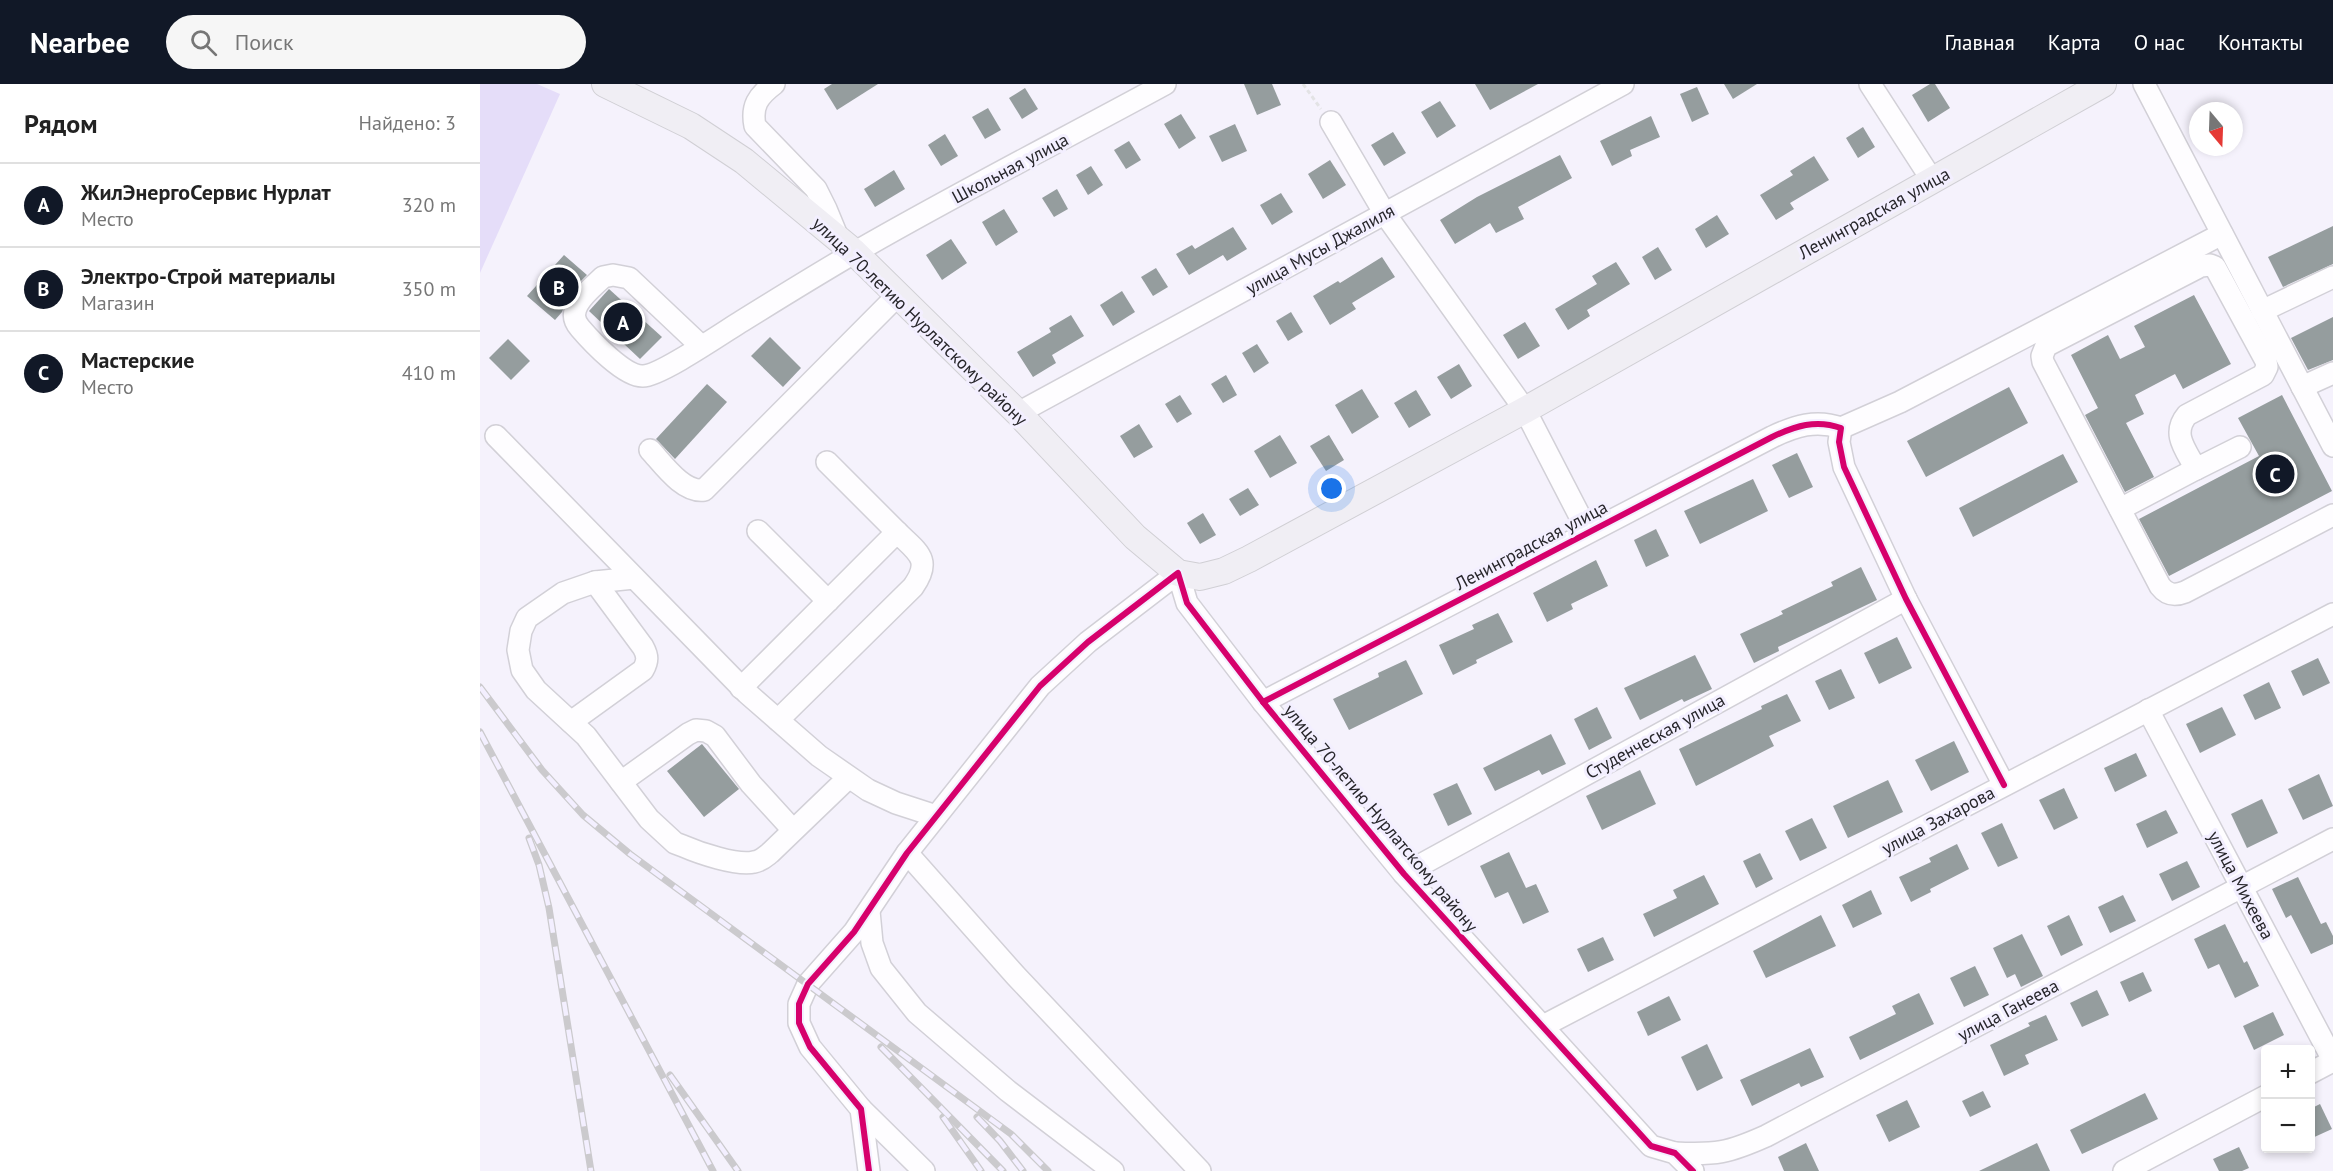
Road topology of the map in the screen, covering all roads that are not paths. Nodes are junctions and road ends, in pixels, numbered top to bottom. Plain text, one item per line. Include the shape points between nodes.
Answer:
1 (605, 84) edge
2 (1166, 84) edge
3 (1623, 84) edge
4 (1870, 84) edge
5 (2103, 84) edge
6 (2144, 84) edge
7 (768, 88) edge
8 (1331, 122) road end
9 (1932, 180) junction
10 (1385, 214) junction
11 (2222, 234) junction
12 (846, 245) junction
13 (2333, 277) edge
14 (898, 295) junction
15 (2104, 306) junction
16 (2262, 311) junction
17 (700, 346) junction
18 (2333, 373) edge
19 (2302, 387) junction
20 (1525, 410) junction
21 (1018, 413) junction
22 (1841, 428) junction
23 (496, 436) dead end
24 (2333, 446) edge
25 (2240, 447) dead end
26 (650, 450) dead end
27 (827, 462) dead end
28 (2196, 469) junction
29 (2120, 509) junction
30 (2333, 515) edge
31 (758, 531) dead end
32 (897, 532) junction
33 (1588, 532) junction
34 (1189, 575) junction
35 (634, 578) junction
36 (595, 582) junction
37 (1906, 599) junction
38 (828, 601) junction
39 (2333, 614) edge
40 (741, 688) junction
41 (1263, 702) junction
42 (2148, 710) junction
43 (778, 720) junction
44 (571, 722) junction
45 (848, 778) junction
46 (621, 782) junction
47 (2004, 785) junction
48 (936, 816) junction
49 (793, 830) junction
50 (2333, 839) edge
51 (907, 853) junction
52 (1404, 874) junction
53 (2242, 887) junction
54 (869, 910) junction
55 (1543, 1026) junction
56 (2333, 1061) edge
57 (2315, 1070) edge
58 (2261, 1098) edge
59 (861, 1110) junction
60 (1675, 1153) junction
61 (868, 1171) edge
62 (924, 1171) edge
63 (1113, 1171) edge
64 (1200, 1171) edge
65 (1693, 1171) edge
66 (2124, 1171) edge

1 - 12 main road, улица 70-летию Нурлатскому району via 691,126 735,155
2 - 12 street, Школьная улица
3 - 10 street, улица Мусы Джалиля
4 - 9 street
5 - 9 main road, Ленинградская улица
6 - 11 street
7 - 12 street via 755,104 755,126 816,189
8 - 10 street
9 - 20 main road, Ленинградская улица
10 - 20 street
10 - 21 street, улица Мусы Джалиля
11 - 15 street
11 - 16 street
12 - 14 main road, улица 70-летию Нурлатскому району
12 - 17 street, Школьная улица
13 - 16 street
14 - 21 main road, улица 70-летию Нурлатскому району
14 - 26 street via 704,490 688,487
15 - 22 street
15 - 28 street via 2201,266 2219,270 2267,367 2263,375 2187,415 2181,423 2181,440
15 - 29 street via 2046,346 2042,356
16 - 19 street
17 - 17 street, Школьная улица via 629,278 603,277 576,306 578,327 631,374 656,374
18 - 19 street
19 - 24 street
20 - 33 street
20 - 34 main road, Ленинградская улица via 1249,559 1224,571
21 - 34 main road, улица 70-летию Нурлатскому району via 1135,537
22 - 33 street, Ленинградская улица via 1816,423 1786,430
22 - 37 street via 1839,442 1844,467
23 - 35 street
25 - 28 street
27 - 32 street
28 - 29 street
29 - 30 street via 2160,586 2173,595
31 - 38 street
32 - 38 street
32 - 43 street via 920,555 922,574
33 - 41 street, Ленинградская улица
34 - 41 street, улица 70-летию Нурлатскому району via 1187,603
34 - 48 street via 1088,642 1040,686
35 - 36 street
35 - 40 street
36 - 44 street via 644,647 647,663 643,670
36 - 44 street via 540,608 527,618 521,631 518,650 522,670 536,690
37 - 47 street
37 - 52 street, Студенческая улица
38 - 40 street
39 - 42 street, улица Захарова
40 - 43 street
41 - 52 street, улица 70-летию Нурлатскому району
42 - 47 street, улица Захарова
42 - 53 street, улица Михеева
43 - 45 street
44 - 46 street
45 - 48 street via 886,799
45 - 49 street
46 - 49 street via 649,819 675,843 698,852 752,863 763,859
46 - 49 street via 688,734 706,730
47 - 55 street, улица Захарова
48 - 51 street
50 - 53 street, улица Ганеева
51 - 54 street
51 - 64 street via 1016,976
52 - 55 street, улица 70-летию Нурлатскому району
53 - 56 street, улица Михеева
53 - 60 street, улица Ганеева via 1766,1136 1710,1155
54 - 59 street via 840,950 808,984 799,1004 799,1023 810,1047
54 - 63 street via 872,943 881,968 917,1013 1008,1091
55 - 60 street, улица 70-летию Нурлатскому району via 1651,1146
56 - 57 street
58 - 66 street
59 - 61 street
59 - 62 street
60 - 65 street, улица 70-летию Нурлатскому району

